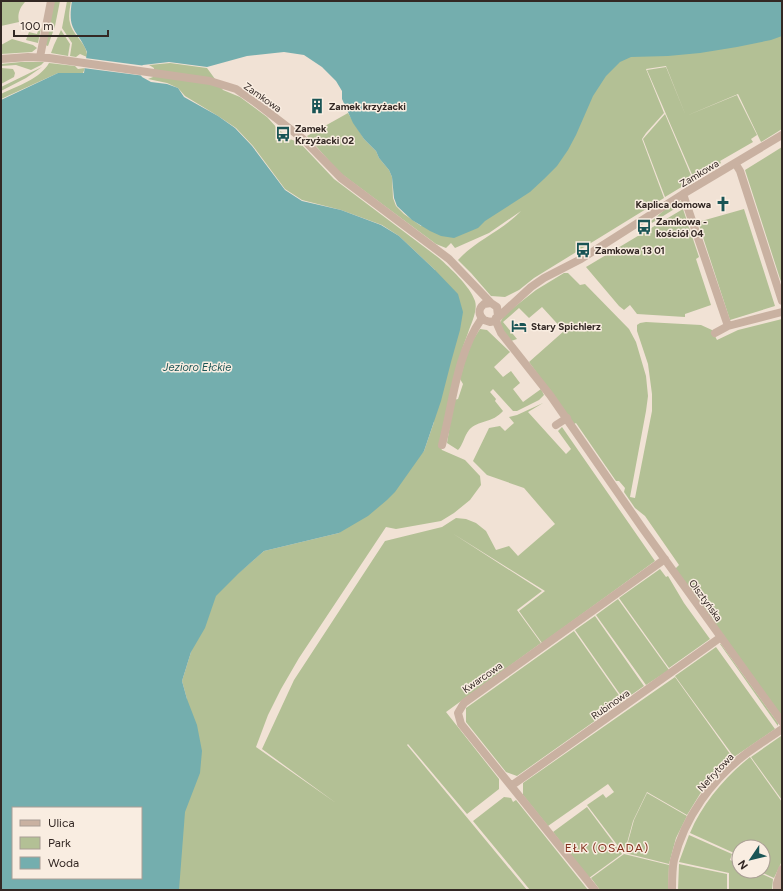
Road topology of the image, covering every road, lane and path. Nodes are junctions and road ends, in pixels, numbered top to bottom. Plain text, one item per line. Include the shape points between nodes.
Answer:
1 (51, 1) edge
2 (40, 57) junction
3 (1, 59) edge
4 (782, 135) edge
5 (735, 163) junction
6 (684, 194) junction
7 (462, 272) junction
8 (524, 293) junction
9 (782, 301) edge
10 (493, 304) junction
11 (480, 307) junction
12 (782, 312) edge
13 (497, 317) junction
14 (484, 320) junction
15 (728, 326) junction
16 (715, 333) dead end
17 (518, 354) junction
18 (566, 418) junction
19 (556, 425) dead end
20 (442, 445) dead end
21 (665, 559) junction
22 (721, 637) junction
23 (782, 722) edge
24 (782, 729) edge
25 (511, 786) junction
26 (782, 869) edge
27 (595, 890) edge
28 (672, 890) edge
29 (777, 890) edge

1 - 2 street
2 - 3 street, Zamkowa
2 - 7 street, Zamkowa via 220,83 244,94 302,139 341,178 450,259
4 - 5 street, Zamkowa
5 - 6 street, Zamkowa
5 - 9 street via 740,171
6 - 8 street, Zamkowa via 544,278
6 - 15 street
7 - 10 street, Zamkowa
7 - 11 street, Zamkowa via 477,296
8 - 10 street, Zamkowa via 507,302
8 - 13 street, Zamkowa
10 - 11 street via 484,304
10 - 13 street via 498,310
11 - 14 street via 479,314
12 - 15 street
13 - 14 street via 494,320
13 - 17 street via 501,334
14 - 17 street via 497,336
14 - 20 street via 474,329 464,352
15 - 16 street
17 - 18 street
18 - 19 street
18 - 21 street, Olsztyńska via 619,486
21 - 22 street, Olsztyńska
21 - 25 street, Kwarcowa via 464,702 458,713 462,724
22 - 23 street, Olsztyńska
22 - 25 street, Rubinowa
24 - 28 street, Nefrytowa via 729,768 698,805 688,822 674,860
25 - 27 street, Kwarcowa
26 - 29 street

